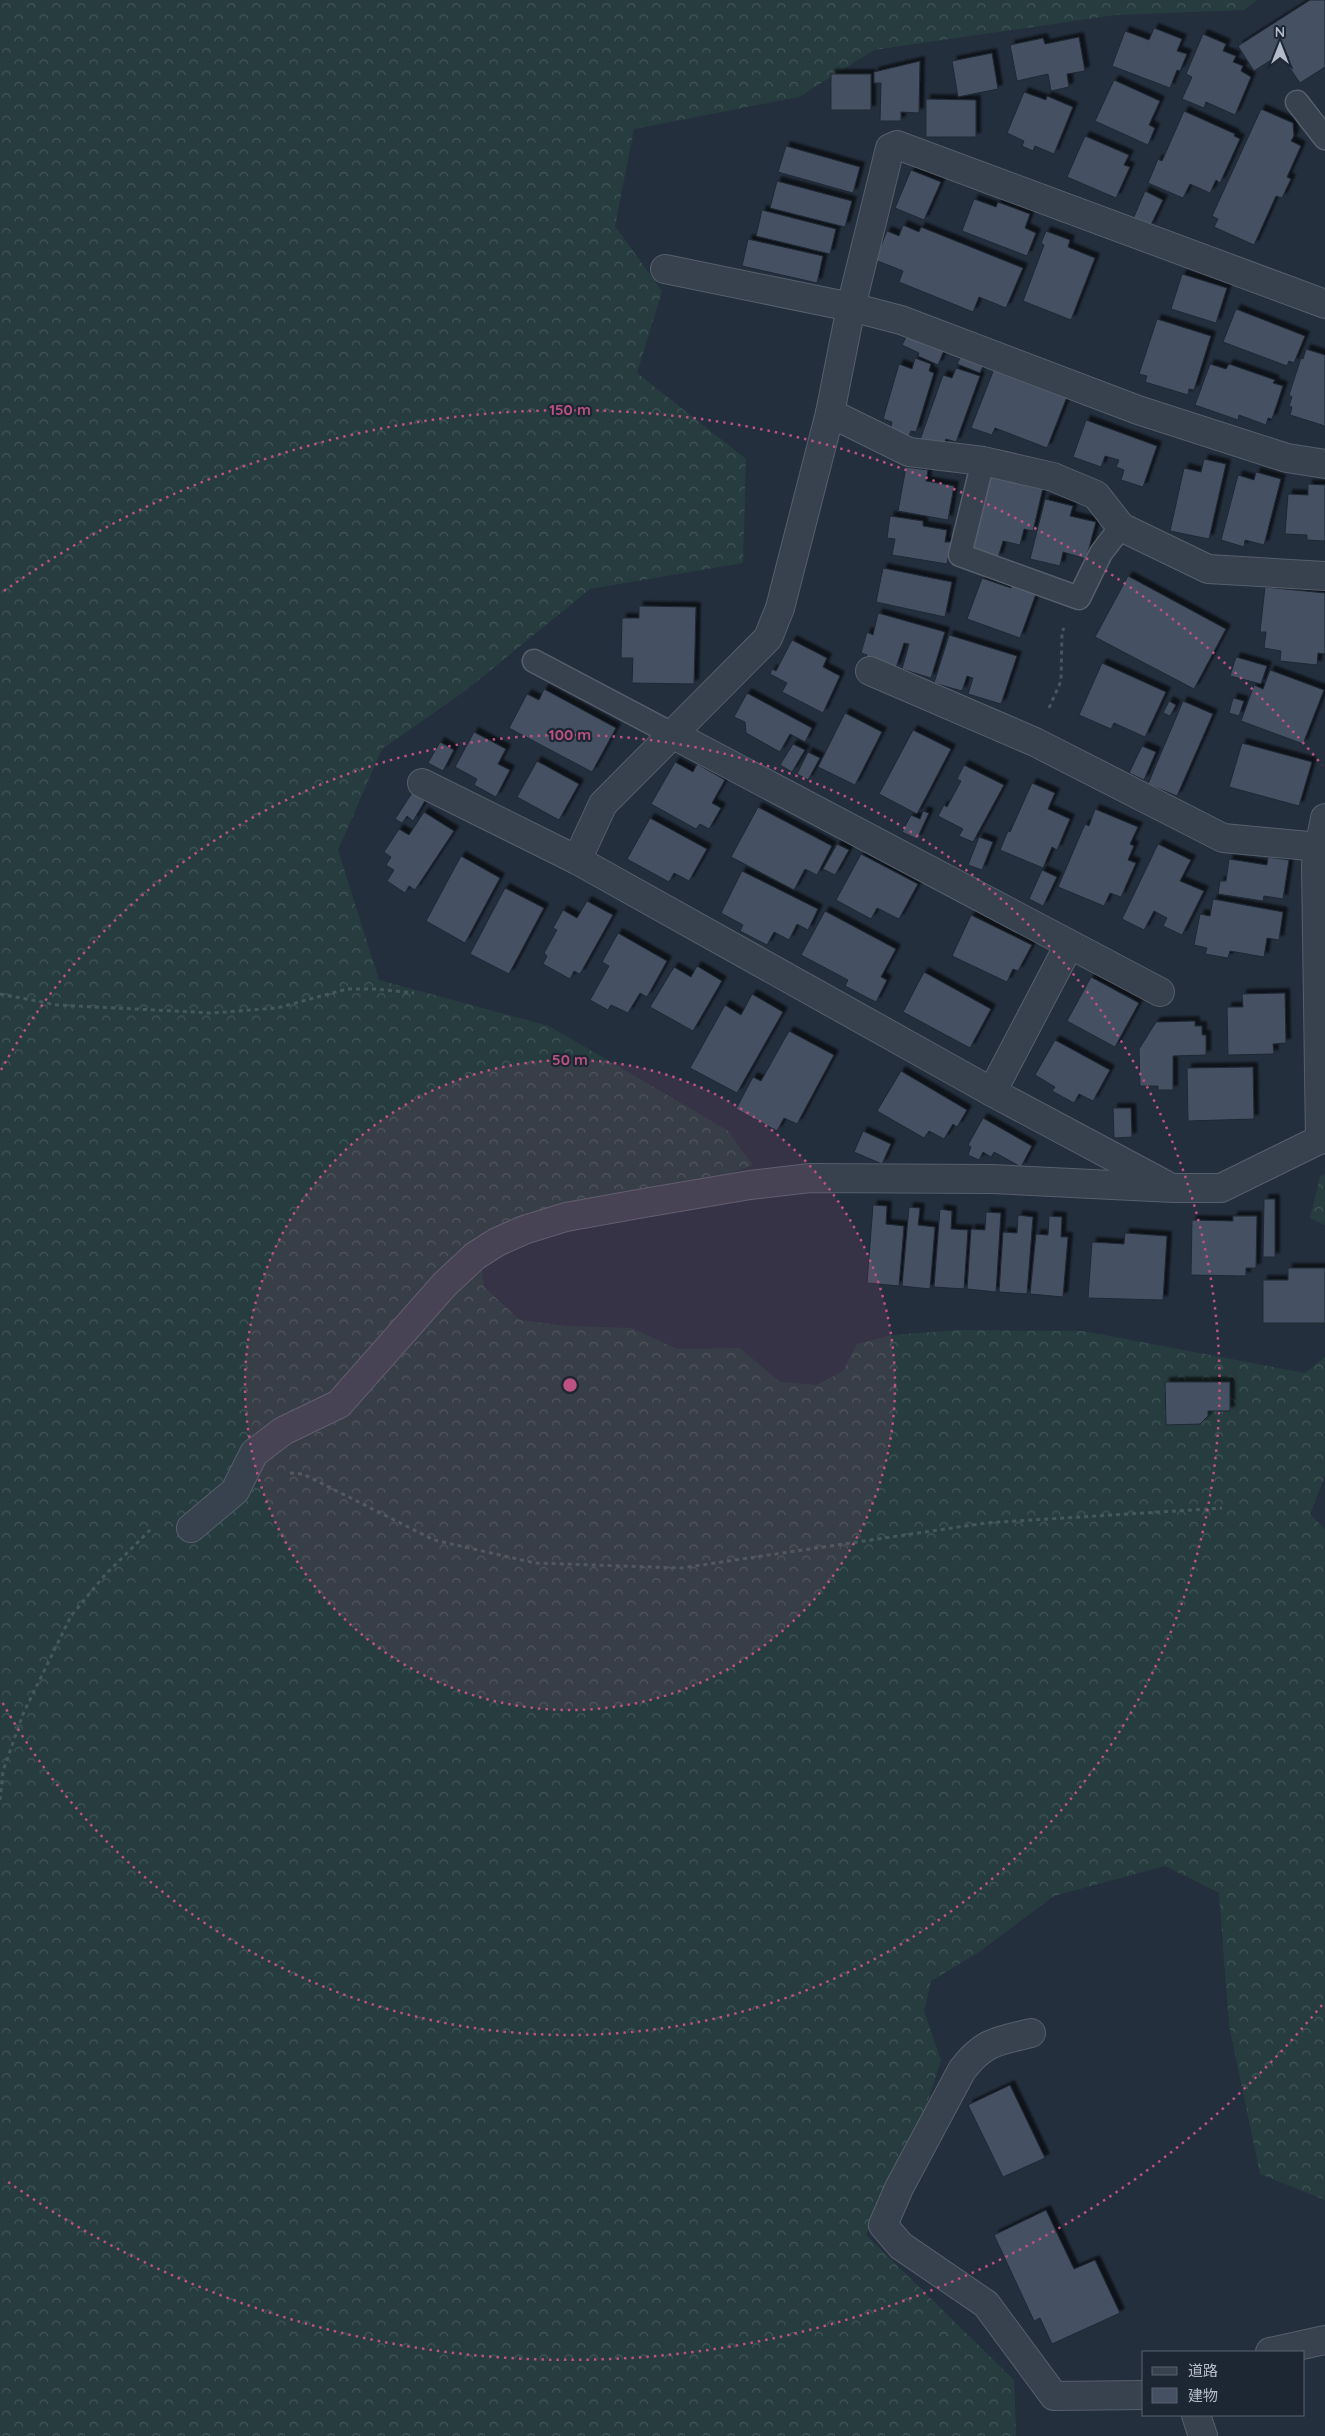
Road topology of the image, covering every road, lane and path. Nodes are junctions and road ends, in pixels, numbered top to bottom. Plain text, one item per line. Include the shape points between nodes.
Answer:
1 (1297, 102) dead end
2 (1325, 138) edge
3 (665, 269) dead end
4 (1325, 304) edge
5 (851, 307) junction
6 (830, 413) junction
7 (983, 461) junction
8 (1325, 464) edge
9 (1121, 527) junction
10 (1325, 576) edge
11 (1079, 598) junction
12 (534, 661) dead end
13 (870, 671) dead end
14 (674, 735) junction
15 (1035, 742) junction
16 (422, 783) dead end
17 (1325, 818) edge
18 (1319, 847) junction
19 (576, 860) junction
20 (1069, 945) junction
21 (1160, 992) dead end
22 (414, 993) dead end
23 (0, 994) edge
24 (992, 1092) junction
25 (1323, 1139) edge
26 (1173, 1188) junction
27 (284, 1473) dead end
28 (1222, 1508) dead end
29 (158, 1523) dead end
30 (191, 1528) dead end
31 (0, 1800) edge
32 (1031, 2033) dead end
33 (1325, 2340) edge
34 (1275, 2351) edge
35 (1142, 2395) edge
36 (1196, 2416) edge
37 (1203, 2436) edge

1 - 2 lane
3 - 5 street
4 - 5 street via 897,145 890,148
5 - 6 street
5 - 8 street via 901,320 1138,410 1287,458
6 - 7 street via 910,452
6 - 14 street via 780,608 768,638
7 - 9 street via 1053,478 1096,496
7 - 11 lane via 960,555
9 - 10 street via 1208,569
9 - 11 lane via 1101,553
11 - 15 path via 1062,632 1061,681
12 - 14 lane
13 - 15 street
14 - 19 street via 603,804
14 - 20 street
15 - 18 street via 1223,838
16 - 19 street
17 - 18 street
18 - 25 street via 1316,865
19 - 24 street
20 - 21 street
20 - 24 street
22 - 23 path via 347,989 277,1008 213,1013 57,1004
24 - 26 street
25 - 26 street via 1221,1188
26 - 30 street via 992,1179 810,1178 750,1185 566,1217 524,1230 475,1256 445,1284 340,1404 283,1432 254,1453 235,1491
27 - 28 path via 303,1474 434,1540 535,1563 681,1568 986,1523
29 - 31 path via 104,1576 72,1616 23,1714 3,1771
32 - 35 street via 989,2044 974,2054 962,2070 899,2188 883,2225 901,2246 986,2304 1054,2396
33 - 34 street
36 - 37 street

